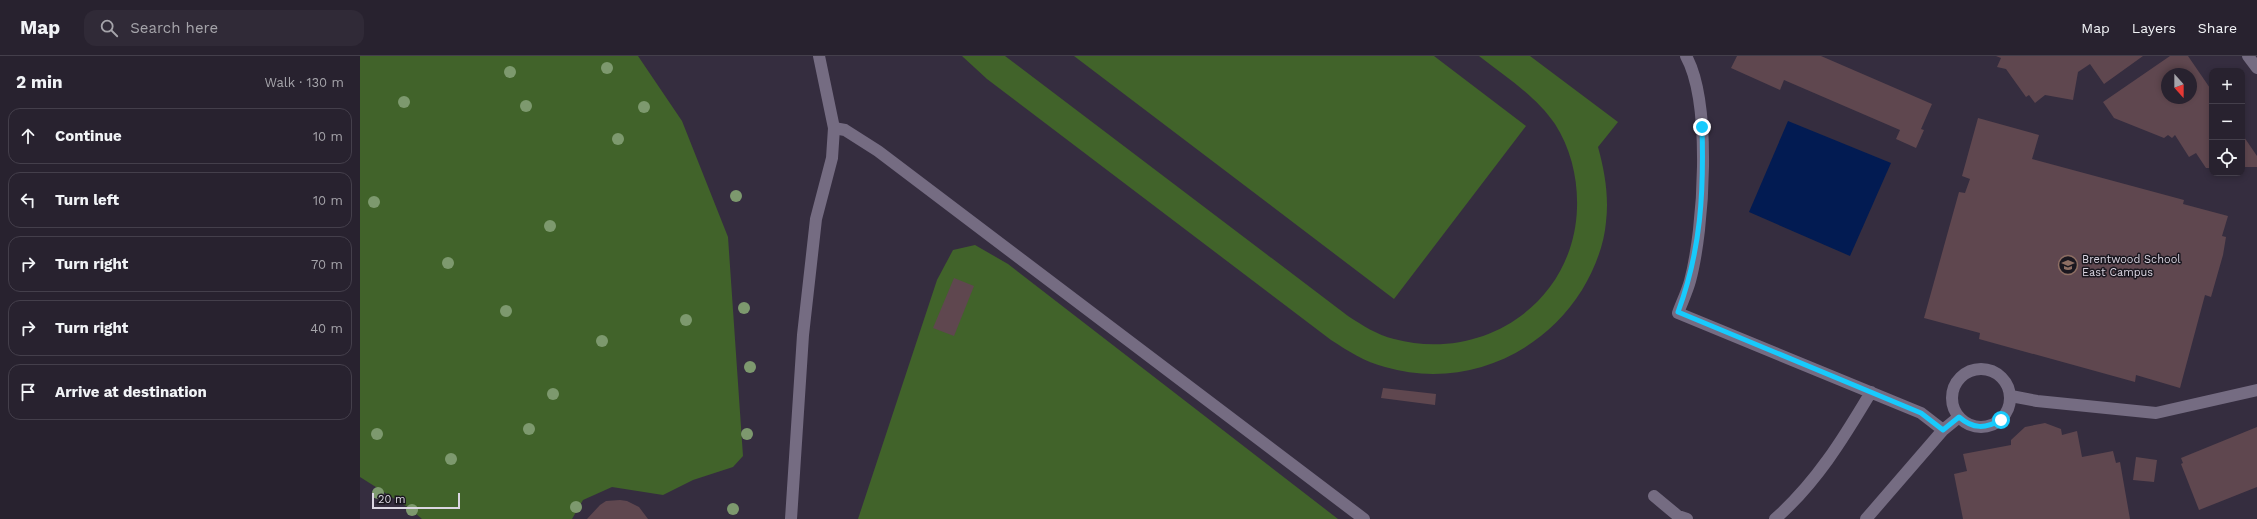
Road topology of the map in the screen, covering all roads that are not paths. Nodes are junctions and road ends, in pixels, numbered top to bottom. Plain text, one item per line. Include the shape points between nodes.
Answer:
1 (819, 56) edge
2 (1686, 56) edge
3 (2248, 56) edge
4 (2257, 68) edge
5 (834, 128) junction
6 (2257, 390) edge
7 (1871, 392) junction
8 (2011, 396) junction
9 (1959, 417) junction
10 (1943, 430) junction
11 (1654, 496) dead end
12 (791, 519) edge
13 (1364, 519) edge
14 (1687, 519) edge
15 (1775, 519) edge
16 (1866, 519) edge

1 - 5 street
2 - 7 street via 1697,90 1702,127 1703,174 1690,281 1678,312
3 - 4 street
5 - 12 street via 832,158 816,219 804,335
5 - 13 street via 845,130 878,151
6 - 8 street via 2156,413
7 - 10 street via 1921,413
7 - 15 street via 1830,459 1794,502
8 - 9 street via 2007,413 1992,425 1975,426
8 - 9 street via 2003,377 1995,372 1985,368 1966,373 1953,388 1954,409
9 - 10 street
10 - 16 street
11 - 14 street via 1678,516

